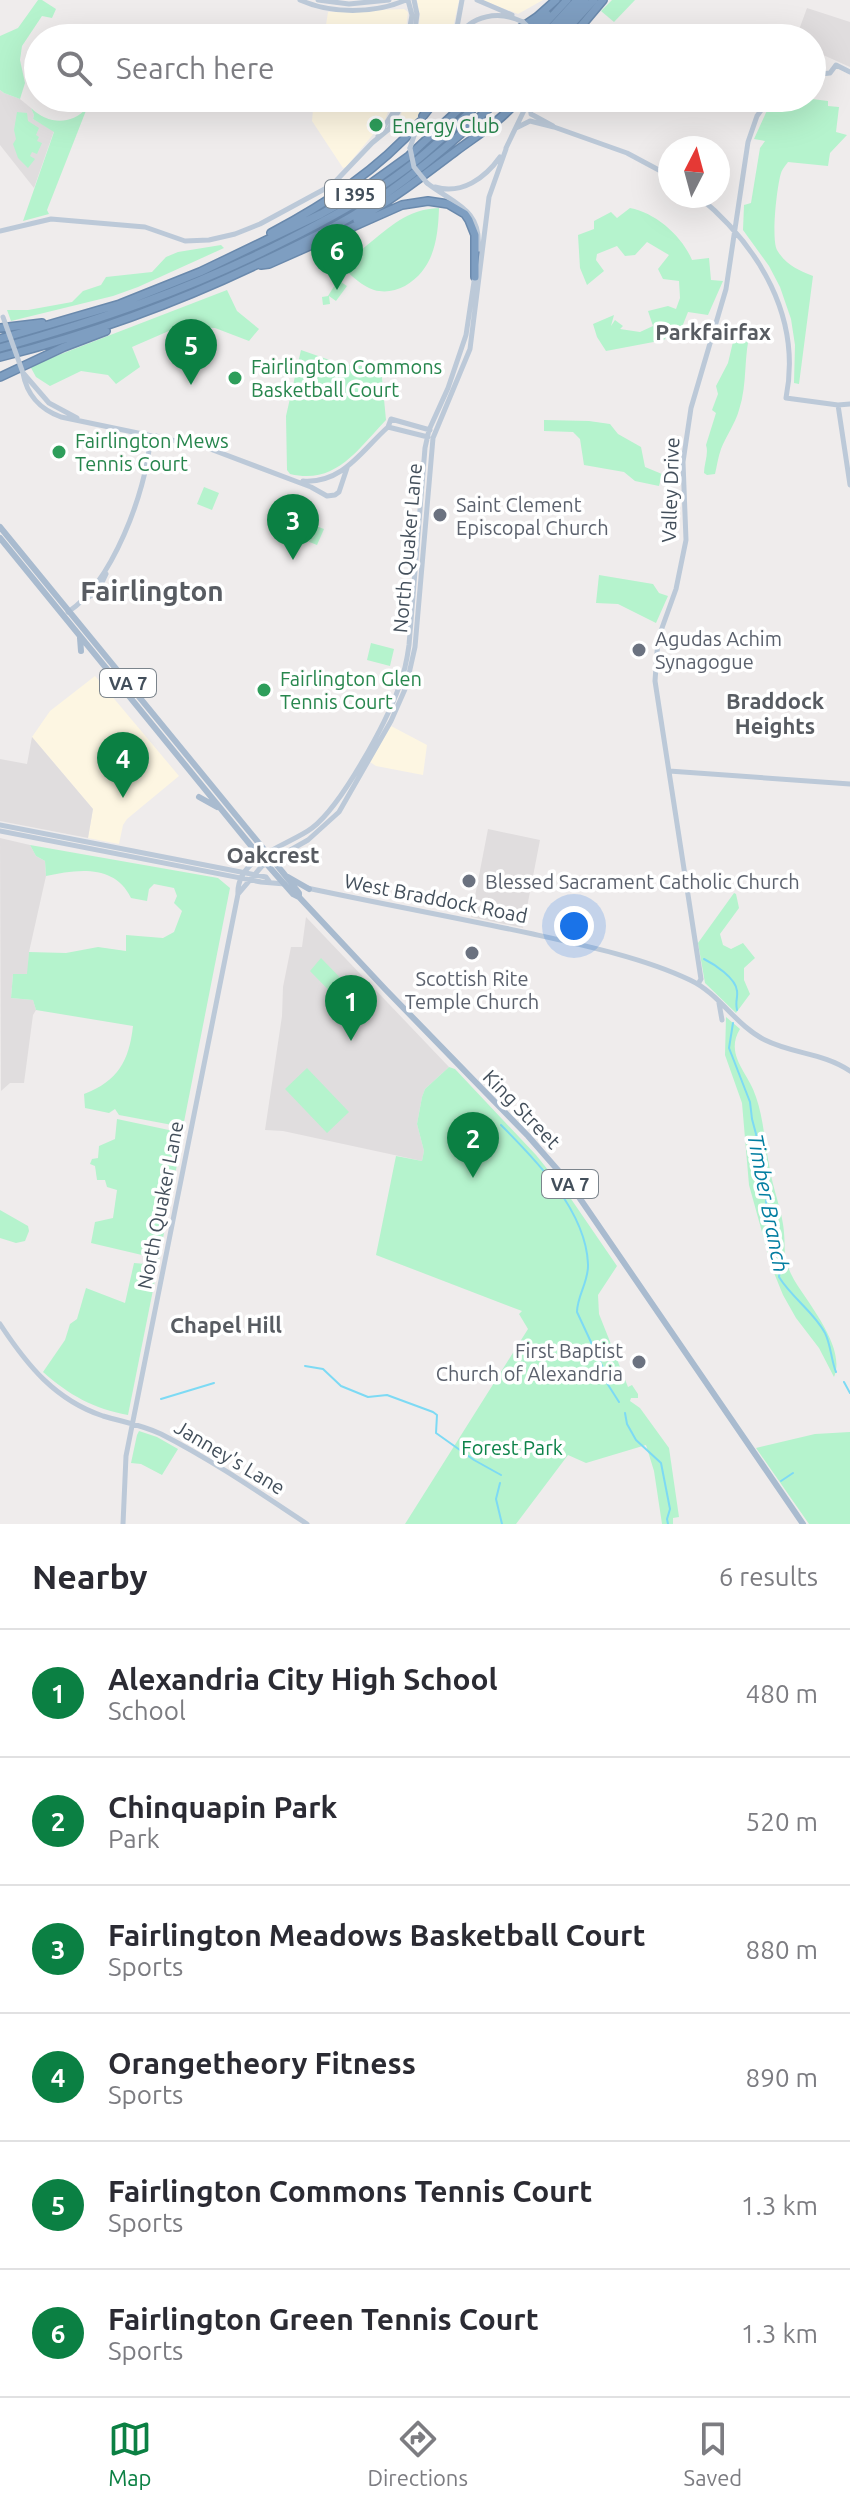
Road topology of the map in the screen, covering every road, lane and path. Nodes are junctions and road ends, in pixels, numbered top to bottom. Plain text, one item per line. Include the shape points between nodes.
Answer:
1 (300, 0) edge
2 (318, 0) edge
3 (389, 0) edge
4 (409, 0) edge
5 (462, 0) edge
6 (477, 0) edge
7 (558, 0) edge
8 (567, 0) edge
9 (577, 0) edge
10 (585, 0) edge
11 (594, 0) edge
12 (603, 0) edge
13 (523, 22) joint
14 (412, 24) edge
15 (458, 24) edge
16 (470, 24) edge
17 (527, 24) edge
18 (537, 24) edge
19 (548, 24) edge
20 (551, 24) edge
21 (565, 24) edge
22 (568, 24) edge
23 (583, 24) edge
24 (850, 72) edge
25 (826, 73) edge
26 (398, 112) edge
27 (425, 112) edge
28 (456, 112) edge
29 (469, 112) edge
30 (484, 112) edge
31 (505, 112) edge
32 (523, 112) edge
33 (531, 112) edge
34 (760, 112) edge
35 (421, 119) junction
36 (554, 127) junction
37 (516, 128) junction
38 (506, 149) junction
39 (658, 170) edge
40 (427, 183) junction
41 (739, 207) junction
42 (711, 208) edge
43 (725, 221) junction
44 (0, 231) edge
45 (736, 231) junction
46 (321, 241) junction
47 (746, 245) junction
48 (732, 253) junction
49 (221, 262) junction
50 (255, 265) junction
51 (475, 277) junction
52 (137, 298) junction
53 (0, 309) edge
54 (141, 315) junction
55 (0, 328) edge
56 (0, 339) edge
57 (0, 348) edge
58 (0, 357) edge
59 (23, 373) junction
60 (0, 377) edge
61 (49, 403) junction
62 (850, 404) edge
63 (838, 405) junction
64 (48, 411) junction
65 (91, 423) junction
66 (388, 427) junction
67 (431, 434) junction
68 (157, 436) junction
69 (347, 468) junction
70 (329, 478) junction
71 (294, 480) junction
72 (340, 485) junction
73 (850, 485) edge
74 (323, 493) junction
75 (0, 527) edge
76 (0, 538) edge
77 (66, 613) junction
78 (79, 635) junction
79 (81, 651) dead end
80 (669, 771) junction
81 (850, 784) edge
82 (199, 797) dead end
83 (222, 809) junction
84 (0, 828) edge
85 (266, 858) junction
86 (216, 873) junction
87 (285, 875) junction
88 (247, 876) junction
89 (284, 884) junction
90 (293, 886) junction
91 (309, 889) junction
92 (238, 897) junction
93 (299, 897) junction
94 (698, 984) junction
95 (719, 1002) junction
96 (722, 1020) dead end
97 (850, 1071) edge
98 (0, 1324) edge
99 (133, 1423) junction
100 (123, 1524) edge
101 (307, 1524) edge
102 (803, 1524) edge

1 - 4 main road via 326,8 363,9
2 - 3 main road
4 - 14 main road
5 - 15 main road
6 - 13 main road
7 - 17 highway
7 - 18 highway
8 - 19 highway
9 - 20 highway
10 - 21 highway
11 - 22 highway
12 - 23 highway
13 - 16 main road via 499,16
24 - 25 main road via 836,65
26 - 44 main road via 349,170 321,192 221,238 179,241 145,227 51,219
27 - 35 highway
28 - 49 highway, I 395 via 409,156 355,195
29 - 57 highway via 408,168 298,235 175,292
30 - 50 highway, I 395 via 392,190
31 - 46 highway via 416,182
32 - 37 main road
33 - 36 main road
34 - 41 main road, Valley Drive via 745,154
35 - 40 main road, bridge via 410,148 414,167
35 - 49 highway via 394,149 333,198
36 - 37 main road via 530,121
36 - 39 main road
37 - 38 main road
38 - 40 main road via 489,171 465,187 444,189
38 - 67 main road, North Quaker Lane via 489,197 470,349
40 - 51 main road, North Quaker Lane via 475,221
41 - 43 main road
41 - 45 main road, Valley Drive
42 - 43 main road
43 - 45 main road
45 - 47 main road
45 - 48 main road, Valley Drive
46 - 50 highway
46 - 51 highway via 402,205 439,202 465,214 472,226
47 - 48 main road
47 - 63 main road via 771,282 786,324 786,398
48 - 80 main road, Valley Drive via 690,417 683,462 684,555 656,655
49 - 52 highway, I 395
50 - 54 highway, I 395
51 - 67 main road, North Quaker Lane via 460,353
52 - 55 highway via 49,322
52 - 56 highway, I 395
53 - 59 main road, bridge
54 - 58 highway, I 395
54 - 60 highway
59 - 61 main road
59 - 64 main road via 28,392
61 - 64 main road
61 - 65 main road
62 - 63 main road
63 - 73 main road
64 - 65 main road
65 - 68 main road
66 - 67 main road
66 - 67 main road via 391,419
66 - 69 main road
67 - 85 main road, North Quaker Lane via 409,645 400,685 337,803 313,828
68 - 71 main road via 214,450
68 - 77 main road via 150,441 142,490 106,571 84,600
69 - 70 main road
69 - 72 main road
70 - 71 main road
70 - 72 main road
70 - 74 main road via 322,484
71 - 74 main road
72 - 74 main road via 335,495
75 - 77 main road, King Street / VA 7
76 - 77 main road, King Street / VA 7
77 - 78 main road, King Street / VA 7
77 - 85 main road, King Street / VA 7
78 - 79 main road
78 - 83 main road, King Street / VA 7
80 - 81 main road
80 - 94 main road, Valley Drive
82 - 83 main road
83 - 85 main road, King Street / VA 7
84 - 86 main road, West Braddock Road
84 - 88 main road, West Braddock Road
85 - 87 main road, King Street / VA 7
85 - 88 main road, North Quaker Lane
85 - 89 main road, King Street / VA 7
86 - 88 main road, West Braddock Road
86 - 92 main road via 231,880
87 - 90 main road, King Street / VA 7
87 - 91 main road
88 - 89 main road, West Braddock Road
88 - 92 main road, North Quaker Lane
89 - 90 main road, West Braddock Road
89 - 93 main road, King Street / VA 7
90 - 91 main road, West Braddock Road
90 - 93 main road, King Street / VA 7
91 - 94 main road, West Braddock Road via 588,946
92 - 99 main road, North Quaker Lane
93 - 102 main road, King Street / VA 7 via 570,1184
94 - 95 main road, West Braddock Road
95 - 96 main road
95 - 97 main road, West Braddock Road via 765,1040 819,1055
98 - 99 main road, Janney's Lane via 25,1362 57,1392 91,1411
99 - 100 main road, North Quaker Lane
99 - 101 main road, Janney's Lane via 166,1436

